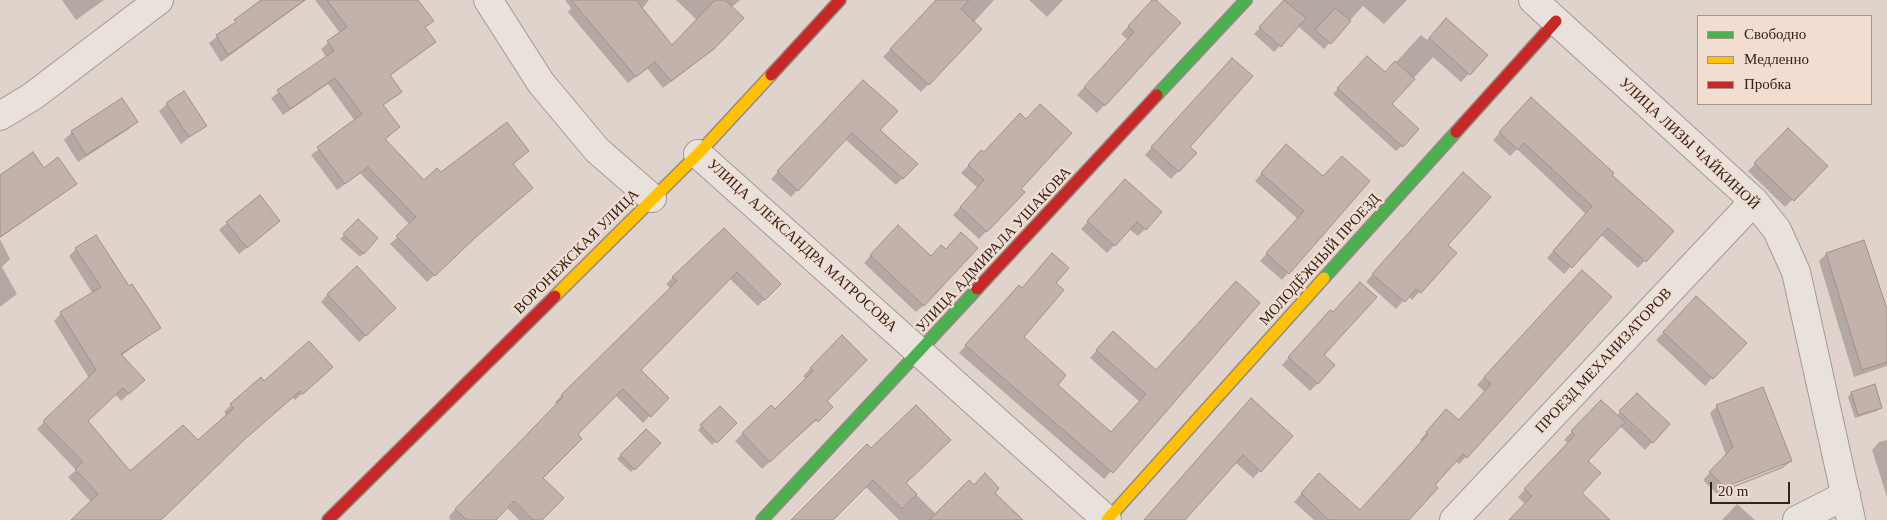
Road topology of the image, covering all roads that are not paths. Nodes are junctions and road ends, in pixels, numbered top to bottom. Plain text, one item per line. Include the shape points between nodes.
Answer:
1 (160, 0) edge
2 (488, 0) edge
3 (840, 0) edge
4 (1246, 0) edge
5 (1533, 0) edge
6 (1556, 21) junction
7 (0, 116) edge
8 (698, 154) junction
9 (652, 198) junction
10 (1754, 201) junction
11 (920, 352) junction
12 (1849, 508) edge
13 (328, 520) edge
14 (762, 520) edge
15 (1107, 520) edge
16 (1454, 520) edge
17 (1797, 520) edge

1 - 7 street via 32,96
2 - 9 street via 541,83 597,150
3 - 8 street, ВОРОНЕЖСКАЯ УЛИЦА
4 - 11 street, УЛИЦА АДМИРАЛА УШАКОВА
5 - 6 street, УЛИЦА ЛИЗЫ ЧАЙКИНОЙ
6 - 10 street, УЛИЦА ЛИЗЫ ЧАЙКИНОЙ
6 - 15 street, МОЛОДЁЖНЫЙ ПРОЕЗД
8 - 9 street, ВОРОНЕЖСКАЯ УЛИЦА
8 - 11 street, УЛИЦА АЛЕКСАНДРА МАТРОСОВА
9 - 13 street, ВОРОНЕЖСКАЯ УЛИЦА
10 - 12 street, УЛИЦА ЛИЗЫ ЧАЙКИНОЙ via 1777,230 1796,272
10 - 16 street, ПРОЕЗД МЕХАНИЗАТОРОВ
11 - 14 street, УЛИЦА АДМИРАЛА УШАКОВА
11 - 15 street, УЛИЦА АЛЕКСАНДРА МАТРОСОВА
12 - 17 street

